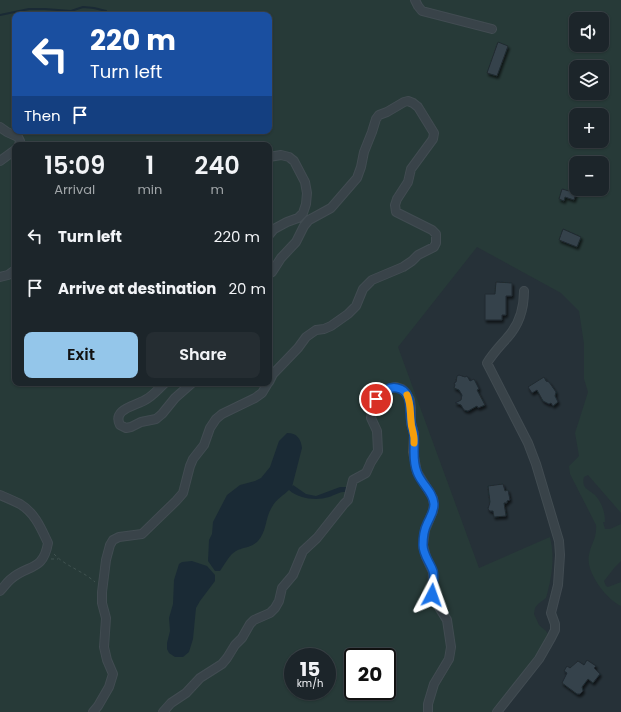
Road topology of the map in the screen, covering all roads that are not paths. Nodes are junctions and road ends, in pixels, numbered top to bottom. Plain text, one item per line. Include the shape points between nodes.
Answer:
1 (415, 0) edge
2 (492, 30) dead end
3 (0, 127) edge
4 (20, 142) edge
5 (12, 152) edge
6 (272, 156) edge
7 (0, 161) edge
8 (272, 232) edge
9 (12, 272) edge
10 (272, 272) edge
11 (0, 277) edge
12 (524, 291) dead end
13 (272, 376) edge
14 (161, 386) edge
15 (189, 386) edge
16 (266, 386) edge
17 (0, 495) edge
18 (0, 591) edge
19 (93, 712) edge
20 (163, 712) edge
21 (428, 712) edge
22 (497, 712) edge

1 - 2 street via 422,11
3 - 4 street via 18,137
5 - 7 street
6 - 8 street via 281,155 294,161 305,182 307,194 303,213
9 - 11 street
10 - 13 street via 296,242 309,220 331,208 357,178 376,119 404,102 414,103 434,133 433,139 411,169 408,182 394,208 396,212 432,230 436,234 434,247 403,267 372,280 363,289 356,306 348,314 331,326 316,330 306,337
12 - 22 street via 520,318 487,363 536,464 558,541 560,570 551,613 555,627 547,646 539,660
14 - 15 street via 145,400 119,413 120,425 126,428 156,419
16 - 19 street via 255,398 216,419 204,445 193,459 183,493 176,501 142,534 119,537 110,545 107,552 102,603 106,618 104,647 113,674 109,688
17 - 18 street via 28,509 48,543 38,564 10,579
20 - 21 street via 200,678 222,664 254,620 275,608 282,588 292,575 303,551 348,500 353,480 366,473 378,451 377,431 371,418 373,406 380,394 396,387 406,393 410,400 417,472 433,498 433,512 425,530 423,545 433,572 432,595 447,620 449,630 451,654 434,684

